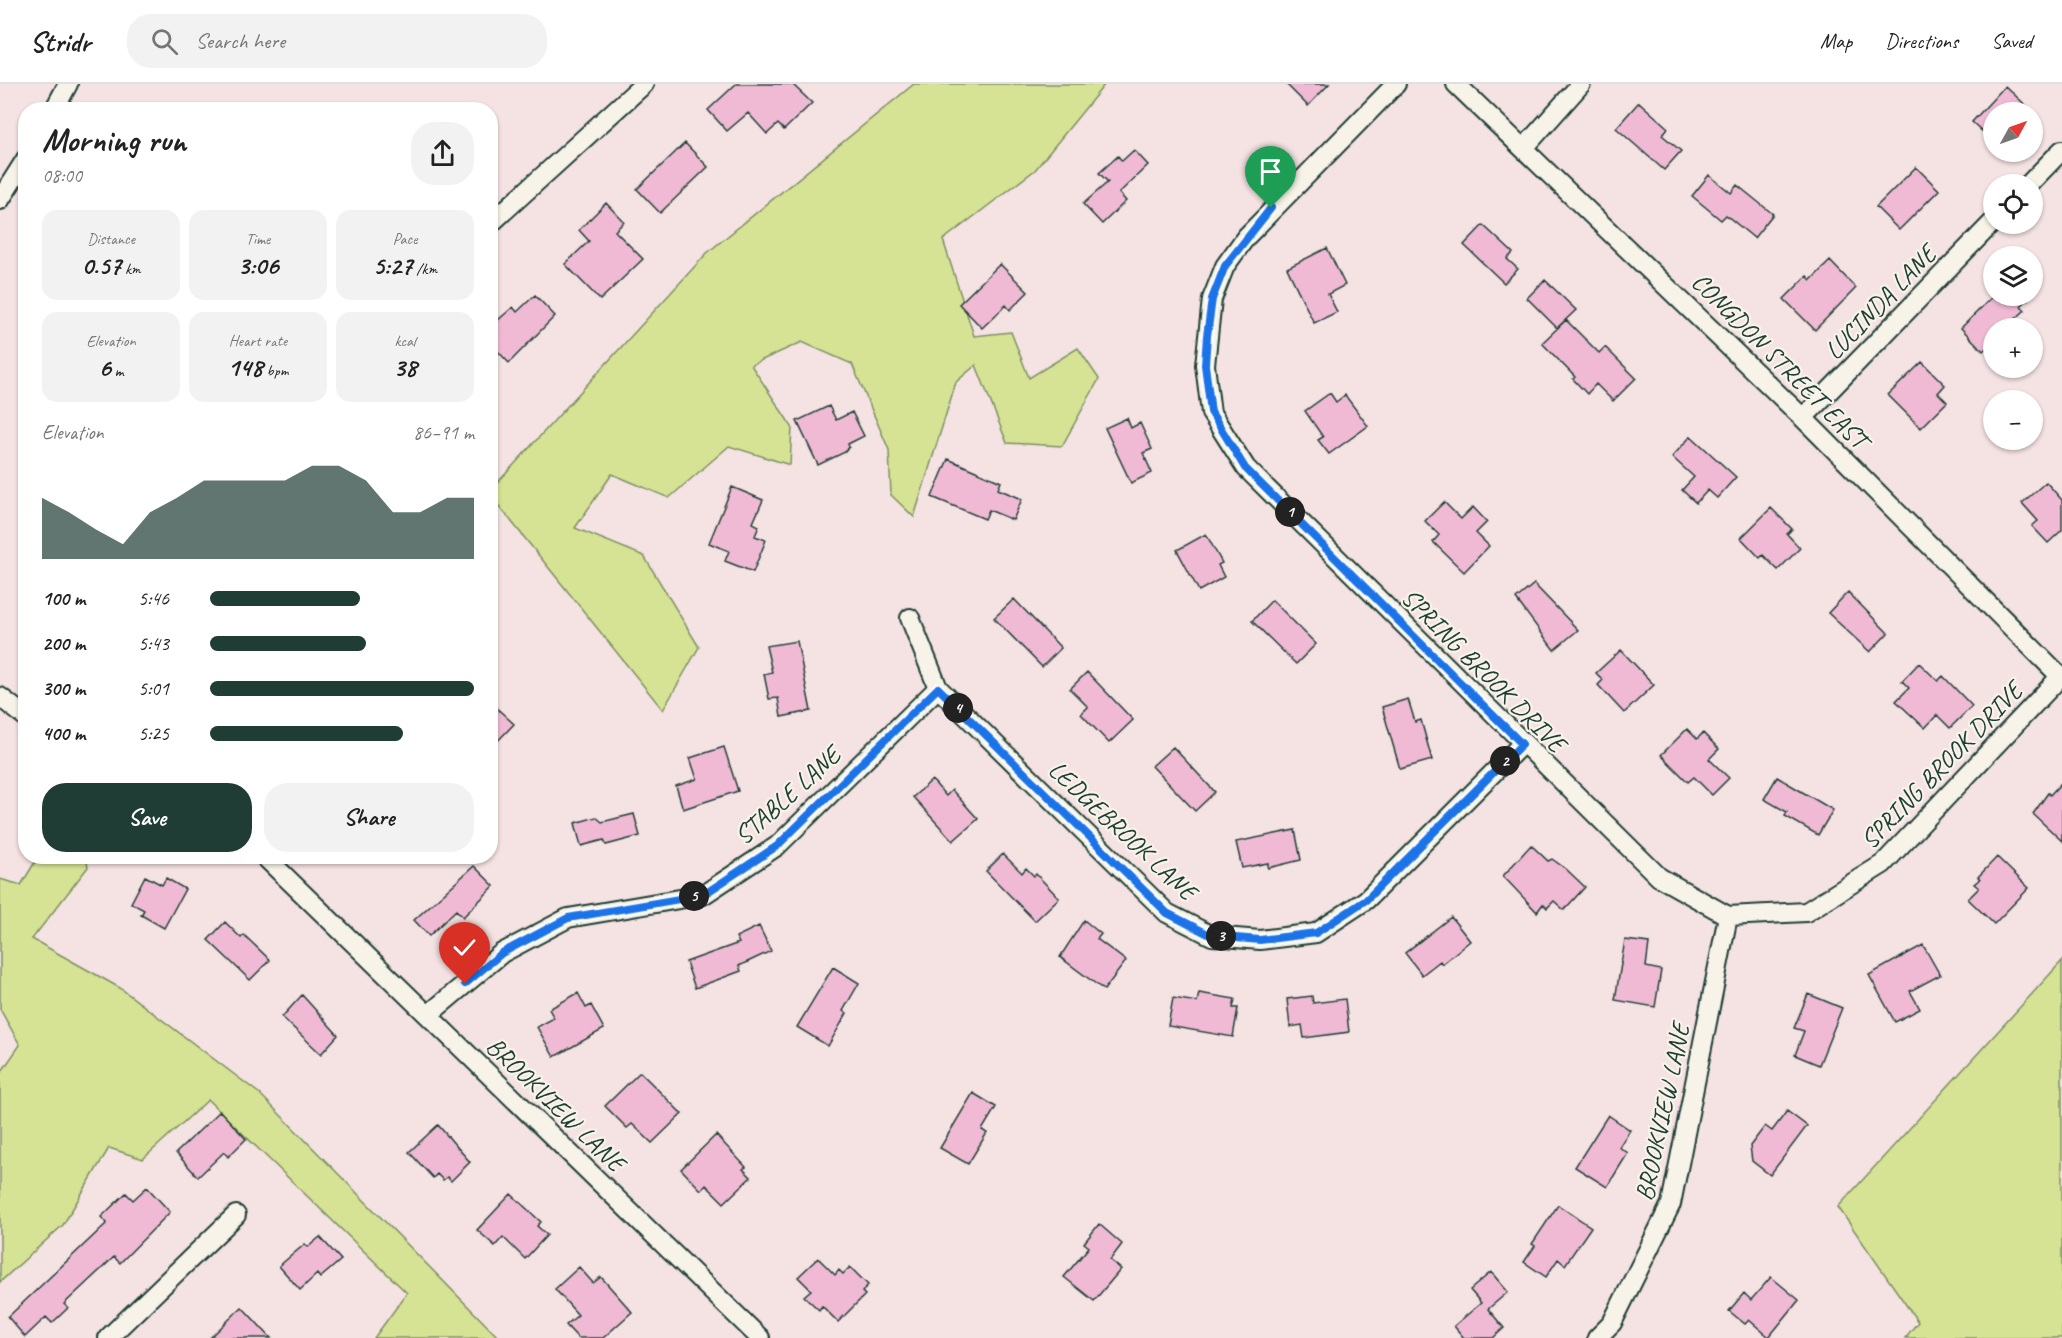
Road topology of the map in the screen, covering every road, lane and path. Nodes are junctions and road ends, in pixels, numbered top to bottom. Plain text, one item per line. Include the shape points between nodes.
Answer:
1 (68, 84) edge
2 (644, 84) edge
3 (1396, 84) edge
4 (1456, 84) edge
5 (1581, 84) edge
6 (58, 102) edge
7 (1524, 148) junction
8 (2062, 150) edge
9 (18, 172) edge
10 (2039, 174) edge
11 (0, 200) edge
12 (498, 217) edge
13 (1983, 232) edge
14 (1803, 418) junction
15 (910, 618) dead end
16 (2061, 677) edge
17 (938, 688) junction
18 (0, 697) edge
19 (18, 711) edge
20 (1522, 744) junction
21 (272, 864) edge
22 (1728, 916) junction
23 (428, 1015) junction
24 (236, 1215) dead end
25 (108, 1338) edge
26 (760, 1338) edge
27 (1597, 1338) edge

1 - 6 street
2 - 12 street
3 - 20 street, SPRING BROOK DRIVE via 1271,208 1225,266 1212,299 1207,336 1205,365 1211,412 1245,468
4 - 7 street, CONGDON STREET EAST
5 - 7 street
7 - 14 street, CONGDON STREET EAST
8 - 10 street
9 - 11 street
13 - 14 street, LUCINDA LANE
14 - 16 street, CONGDON STREET EAST
15 - 17 street, LEDGEBROOK LANE
16 - 22 street, SPRING BROOK DRIVE via 1883,864 1806,912
17 - 20 street, LEDGEBROOK LANE via 1167,913 1212,936 1260,940 1316,933 1366,900
17 - 23 street, STABLE LANE via 777,846 703,895 568,918 502,953
18 - 19 street
20 - 22 street, SPRING BROOK DRIVE via 1659,877
21 - 23 street, BROOKVIEW LANE
22 - 27 street, BROOKVIEW LANE via 1671,1204 1612,1323
23 - 26 street, BROOKVIEW LANE
24 - 25 street

